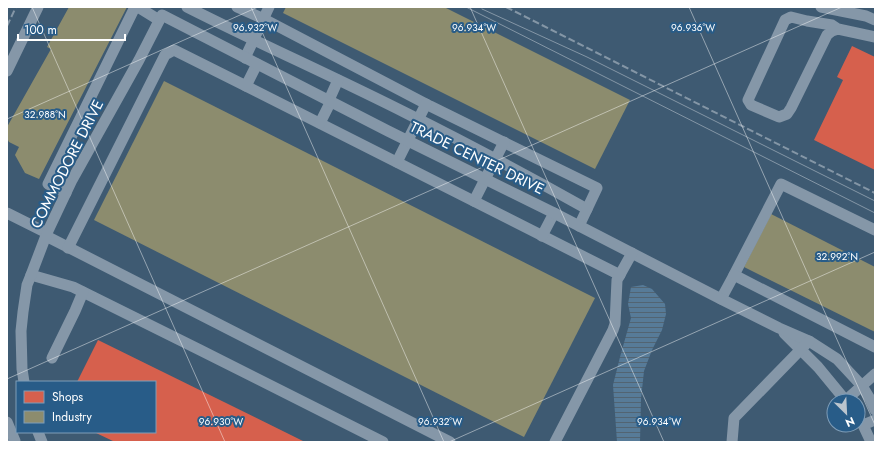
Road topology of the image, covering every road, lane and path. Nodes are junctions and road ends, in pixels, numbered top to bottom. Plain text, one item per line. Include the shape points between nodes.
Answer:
1 (38, 7) edge
2 (137, 7) edge
3 (187, 7) edge
4 (236, 7) edge
5 (269, 7) edge
6 (821, 7) edge
7 (164, 15) edge
8 (264, 19) junction
9 (875, 20) edge
10 (838, 29) junction
11 (875, 37) edge
12 (254, 40) junction
13 (245, 58) junction
14 (257, 64) junction
15 (7, 71) edge
16 (338, 80) junction
17 (246, 86) junction
18 (330, 101) junction
19 (426, 104) junction
20 (418, 119) junction
21 (320, 123) junction
22 (408, 141) junction
23 (504, 142) junction
24 (495, 159) junction
25 (397, 162) junction
26 (485, 178) junction
27 (66, 193) junction
28 (474, 201) junction
29 (587, 209) junction
30 (554, 213) junction
31 (8, 216) edge
32 (579, 226) junction
33 (875, 230) edge
34 (46, 234) junction
35 (542, 236) junction
36 (68, 248) junction
37 (632, 253) junction
38 (31, 275) junction
39 (620, 275) junction
40 (734, 275) junction
41 (83, 292) junction
42 (721, 299) junction
43 (779, 328) junction
44 (810, 341) junction
45 (875, 347) edge
46 (801, 350) junction
47 (52, 358) dead end
48 (875, 374) edge
49 (24, 381) edge
50 (862, 386) junction
51 (839, 393) edge
52 (855, 393) edge
53 (875, 410) edge
54 (12, 427) edge
55 (866, 432) edge
56 (13, 442) edge
57 (383, 442) edge
58 (450, 442) edge
59 (555, 442) edge
60 (732, 442) edge
61 (871, 442) edge

1 - 15 street
2 - 7 street, TRADE CENTER DRIVE
2 - 27 street via 48,184
3 - 12 street
4 - 8 street
5 - 8 street
6 - 9 street
7 - 13 street, TRADE CENTER DRIVE
7 - 27 street, COMMODORE DRIVE
8 - 12 street
8 - 19 street
10 - 10 street via 827,36 787,114 778,117 751,105 748,100 785,20 791,17
10 - 11 street
12 - 13 street
12 - 16 street
13 - 14 street, TRADE CENTER DRIVE
14 - 17 street
14 - 18 street, TRADE CENTER DRIVE
16 - 18 street
16 - 20 street
17 - 21 street
17 - 36 street via 174,50 165,55
18 - 21 street
18 - 22 street, TRADE CENTER DRIVE
19 - 20 street
19 - 23 street
20 - 22 street
20 - 24 street
21 - 25 street
22 - 25 street
22 - 26 street, TRADE CENTER DRIVE
23 - 24 street
23 - 29 street via 597,188
24 - 26 street
24 - 29 street
25 - 28 street
26 - 28 street
26 - 30 street, TRADE CENTER DRIVE
27 - 34 street, COMMODORE DRIVE
28 - 35 street
29 - 32 street
30 - 32 street, TRADE CENTER DRIVE
30 - 35 street
31 - 34 street
32 - 37 street, TRADE CENTER DRIVE
33 - 40 street via 781,184
34 - 36 street
34 - 38 street, COMMODORE DRIVE
35 - 39 street
36 - 58 street
37 - 39 street
37 - 42 street, TRADE CENTER DRIVE
38 - 41 street
38 - 49 street, COMMODORE DRIVE via 22,312
39 - 59 street via 617,280 613,330
40 - 42 street
40 - 45 street
41 - 47 street
41 - 57 street
42 - 43 street, TRADE CENTER DRIVE
43 - 44 street, TRADE CENTER DRIVE
43 - 46 street, TRADE CENTER DRIVE
44 - 46 street
44 - 50 street, TRADE CENTER DRIVE via 837,359
46 - 51 street, TRADE CENTER DRIVE
46 - 60 street via 734,418
48 - 50 street
50 - 52 street
50 - 53 street, TRADE CENTER DRIVE
54 - 56 street via 16,441
55 - 61 street

